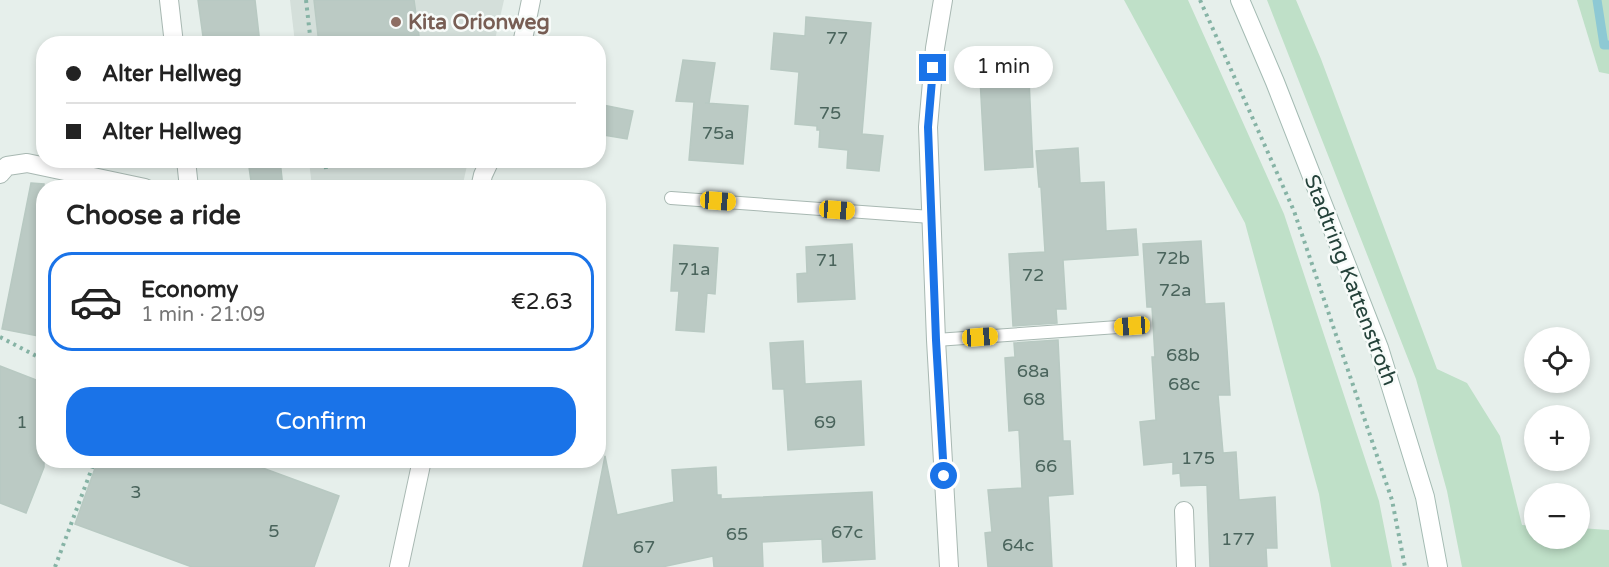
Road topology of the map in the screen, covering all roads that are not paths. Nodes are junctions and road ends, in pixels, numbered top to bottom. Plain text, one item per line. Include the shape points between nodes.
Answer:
1 (169, 0) edge
2 (531, 0) edge
3 (943, 0) edge
4 (1239, 0) edge
5 (173, 36) edge
6 (524, 36) edge
7 (36, 165) edge
8 (51, 168) edge
9 (0, 174) edge
10 (107, 180) edge
11 (671, 198) dead end
12 (931, 217) junction
13 (1132, 326) dead end
14 (936, 340) junction
15 (420, 468) edge
16 (1184, 511) dead end
17 (399, 567) edge
18 (949, 567) edge
19 (1185, 567) edge
20 (1438, 567) edge

1 - 5 street
2 - 6 street
3 - 12 street via 928,127
4 - 20 street, Stadtring Kattenstroth via 1379,348 1425,497
7 - 9 street via 7,166
8 - 10 street
11 - 12 lane
12 - 14 street
13 - 14 lane
14 - 18 street
15 - 17 street
16 - 19 street

